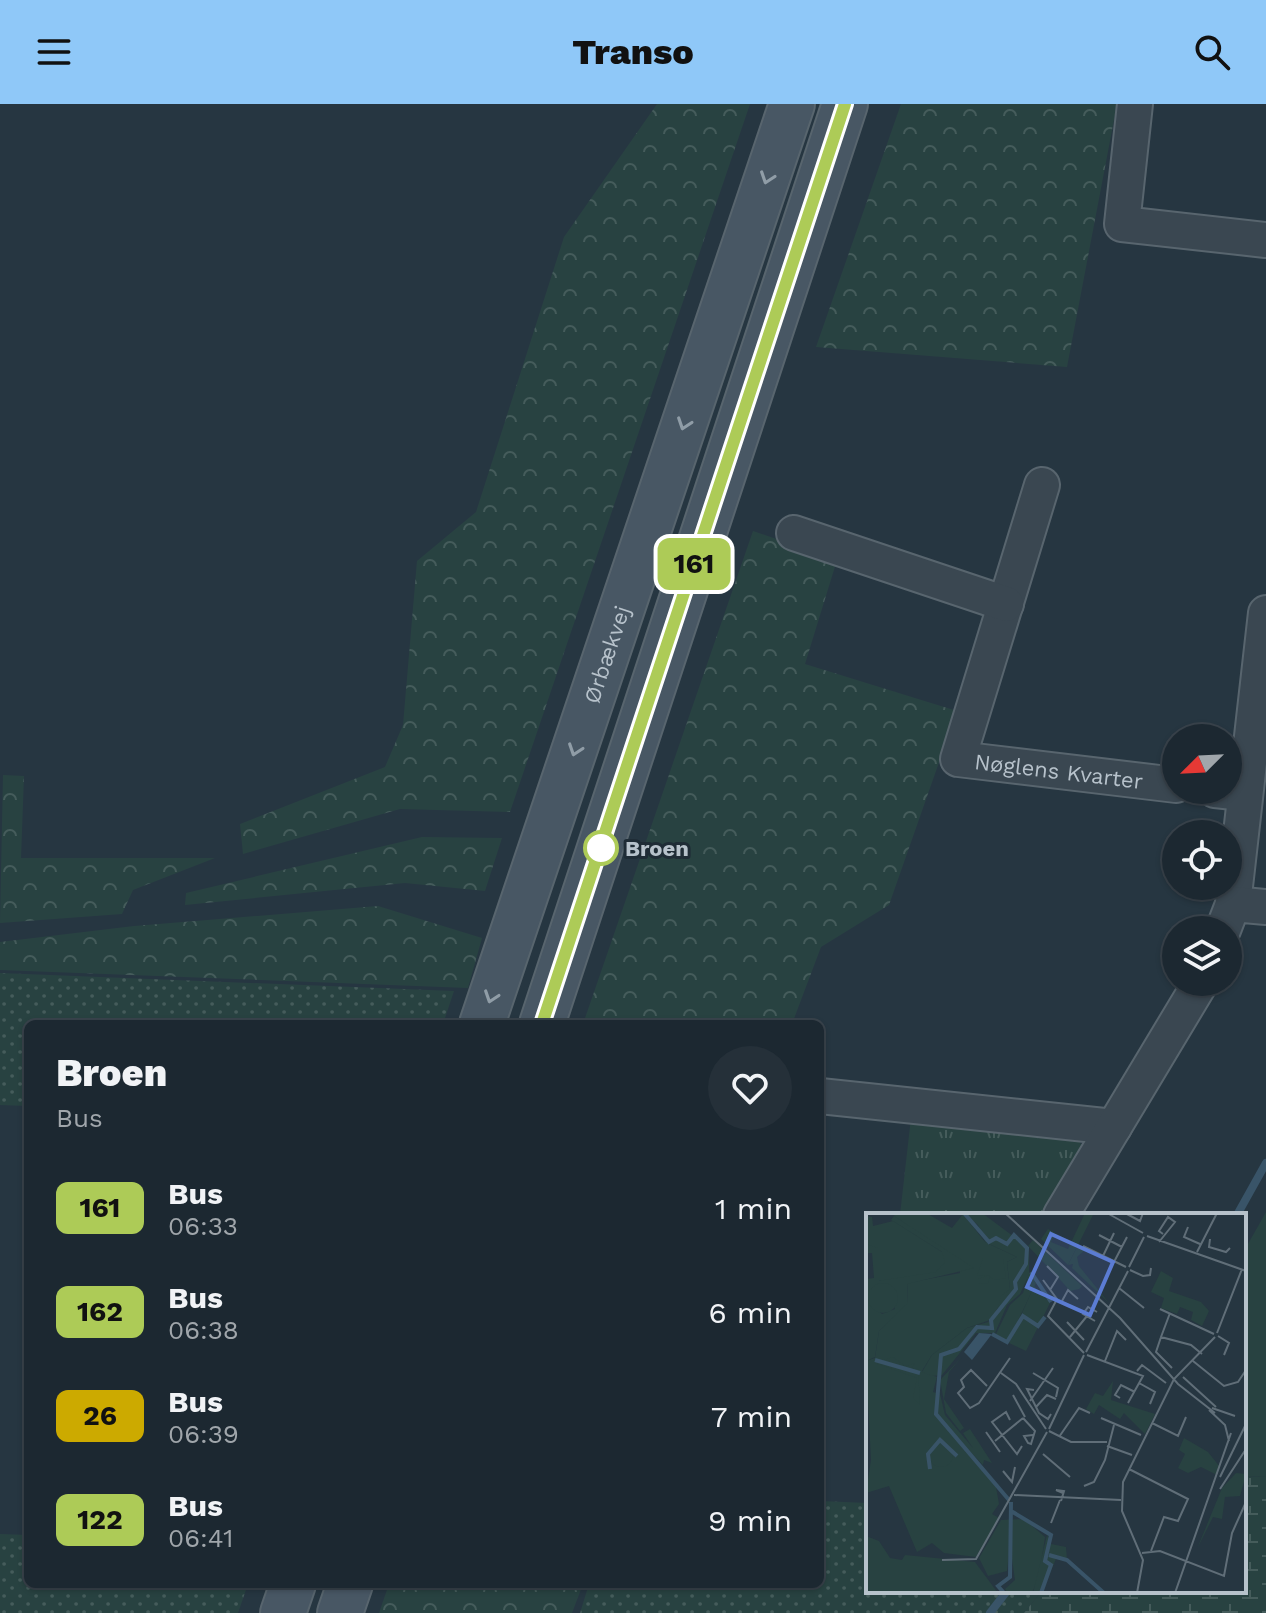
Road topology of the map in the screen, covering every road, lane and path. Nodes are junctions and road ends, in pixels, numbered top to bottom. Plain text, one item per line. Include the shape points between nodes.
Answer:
1 (792, 104) edge
2 (845, 104) edge
3 (1135, 104) edge
4 (1266, 240) edge
5 (1042, 485) dead end
6 (794, 533) dead end
7 (1006, 604) junction
8 (1266, 613) edge
9 (1242, 729) edge
10 (1162, 783) edge
11 (1230, 804) edge
12 (1241, 914) edge
13 (1193, 996) edge
14 (483, 1020) edge
15 (543, 1020) edge
16 (824, 1096) edge
17 (1114, 1127) junction
18 (1062, 1213) edge
19 (292, 1588) edge
20 (349, 1588) edge
21 (283, 1613) edge
22 (340, 1613) edge

1 -> 14 main road, Ørbækvej
2 - 15 main road
3 - 4 street via 1122,224
5 - 7 street, Nøglens Kvarter
6 - 7 street
7 - 10 street, Nøglens Kvarter via 958,759
8 - 9 street
11 - 12 street
13 - 17 street
16 - 17 street
17 - 18 street
19 - 21 main road
20 - 22 main road

